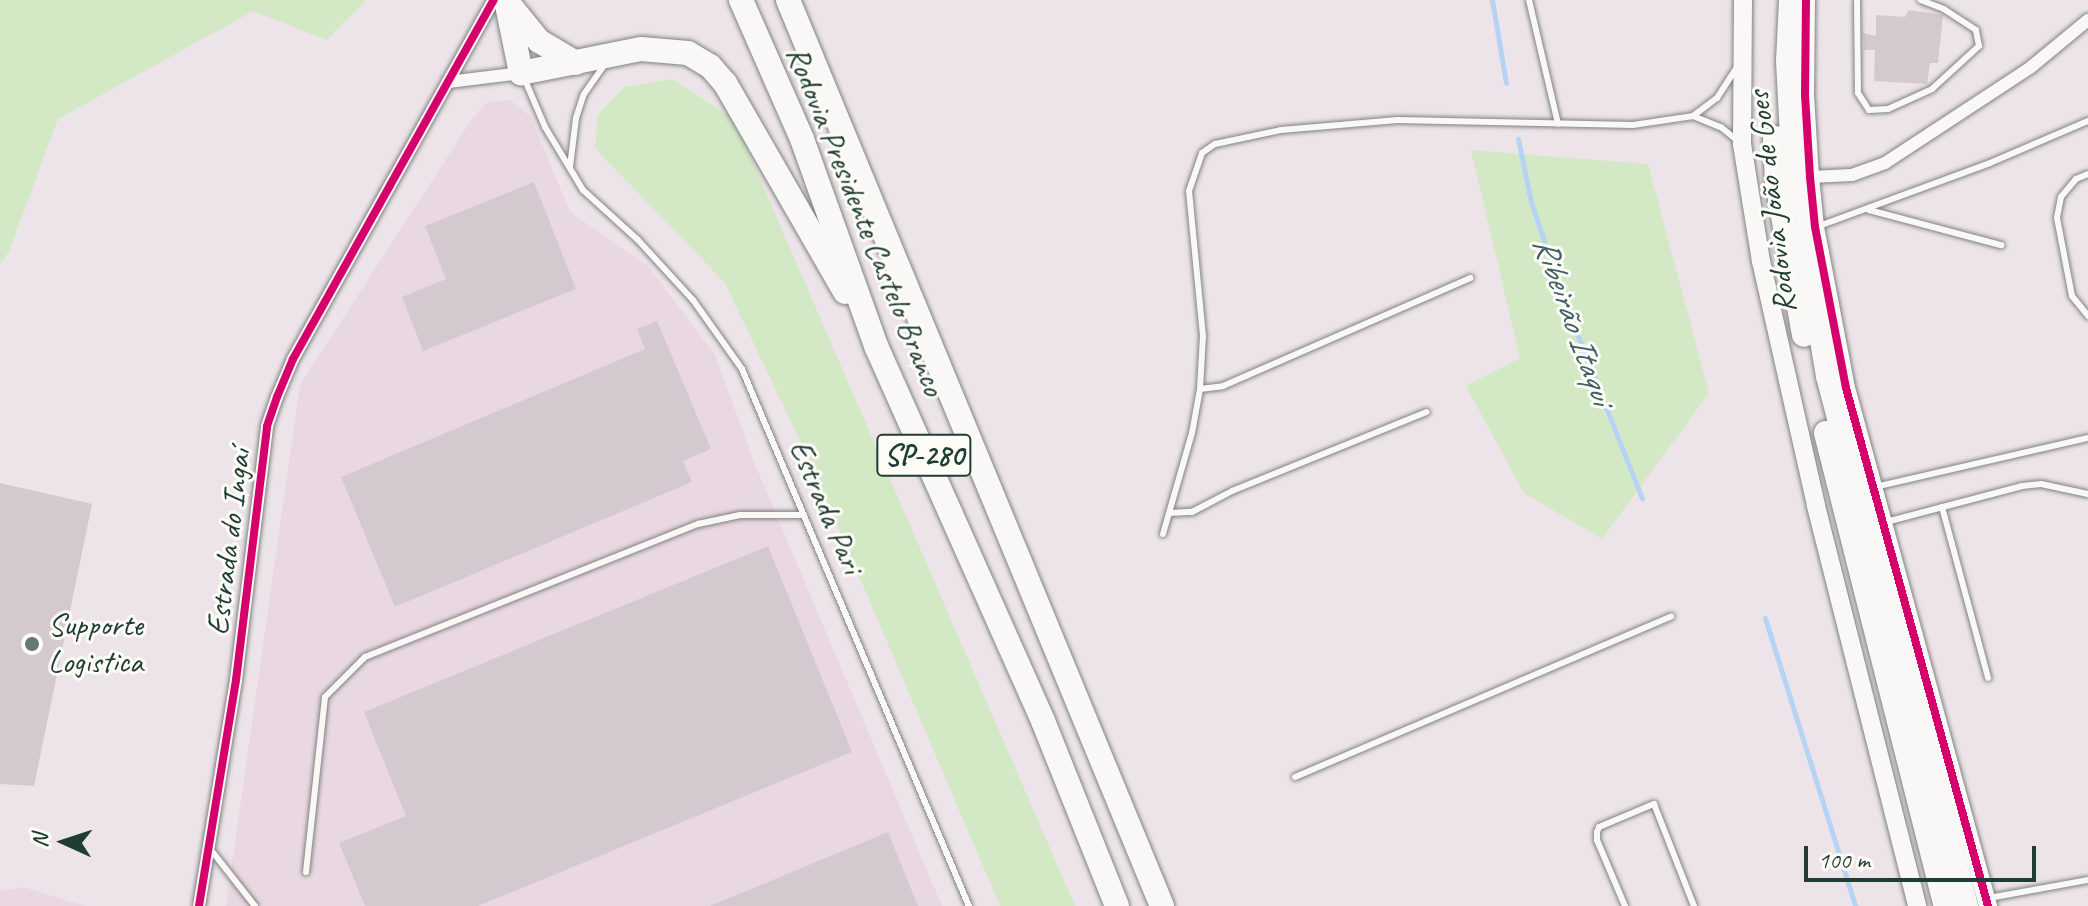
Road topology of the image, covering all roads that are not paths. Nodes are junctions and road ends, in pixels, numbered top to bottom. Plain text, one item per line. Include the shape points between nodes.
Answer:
1 (741, 0) edge
2 (788, 0) edge
3 (1529, 0) edge
4 (1743, 0) edge
5 (1777, 0) edge
6 (1791, 0) edge
7 (1806, 0) edge
8 (1857, 0) edge
9 (1921, 0) edge
10 (502, 1) edge
11 (2088, 20) edge
12 (614, 54) junction
13 (1741, 61) junction
14 (576, 63) junction
15 (521, 73) junction
16 (448, 82) junction
17 (1693, 116) junction
18 (2088, 121) edge
19 (1558, 124) junction
20 (1742, 144) junction
21 (570, 170) junction
22 (2088, 174) edge
23 (1810, 177) junction
24 (1868, 210) junction
25 (1815, 227) junction
26 (2001, 245) dead end
27 (1470, 278) dead end
28 (2088, 316) edge
29 (877, 348) junction
30 (1200, 389) junction
31 (1427, 412) dead end
32 (2088, 438) edge
33 (1875, 487) junction
34 (2088, 494) edge
35 (1942, 507) junction
36 (1170, 513) junction
37 (804, 515) junction
38 (1884, 523) junction
39 (1163, 534) dead end
40 (1671, 617) dead end
41 (1988, 678) dead end
42 (1295, 777) dead end
43 (208, 847) junction
44 (306, 872) dead end
45 (2088, 880) edge
46 (1980, 904) edge
47 (199, 906) edge
48 (255, 906) edge
49 (969, 906) edge
50 (1117, 906) edge
51 (1162, 906) edge
52 (1625, 906) edge
53 (1694, 906) edge
54 (1917, 906) edge
55 (1946, 906) edge

1 - 29 highway, Rodovia Presidente Castelo Branco / SP-280 via 802,139
2 - 51 highway, Rodovia Presidente Castelo Branco / SP-280
3 - 19 lane
4 - 13 street
5 - 55 highway, Rodovia João de Goes via 1772,74 1777,182 1792,276
6 - 46 highway, Rodovia João de Goes via 1788,61 1794,177 1828,376
7 - 23 street
8 - 9 lane via 1858,93 1869,110 1888,109 1932,89 1979,46 1976,30
10 - 14 highway via 539,41
10 - 15 highway
10 - 16 street, Estrada do Ingaí
11 - 23 street via 2031,67 1885,163 1852,175
12 - 14 highway
12 - 21 lane via 584,94 570,144
12 - 29 highway via 666,48 710,66 725,83
13 - 17 lane via 1717,98
13 - 20 street
14 - 15 highway
15 - 16 street
15 - 21 lane, Estrada Pari
16 - 43 street, Estrada do Ingaí via 293,359 267,426 236,680
17 - 19 lane via 1633,125
17 - 20 lane
18 - 24 lane
19 - 30 lane via 1398,120 1281,130 1215,144 1202,153 1189,191 1203,336
20 - 54 street via 1761,261 1806,463
21 - 37 lane, Estrada Pari via 583,190 693,300 742,369
22 - 28 lane via 2061,197 2057,218 2072,296
23 - 25 street
24 - 25 lane
24 - 26 lane
25 - 33 street via 1846,388
27 - 30 lane via 1223,386
29 - 50 highway, Rodovia Presidente Castelo Branco / SP-280 via 1043,721
30 - 36 lane
31 - 36 lane via 1192,512
32 - 33 lane
33 - 38 street
34 - 35 lane via 2041,484
35 - 38 lane
35 - 41 lane
36 - 39 lane
37 - 44 lane via 740,515 698,524 365,657 325,697
37 - 49 lane, Estrada Pari
38 - 46 street
40 - 42 lane
43 - 47 street, Estrada do Ingaí
43 - 48 lane
45 - 46 lane
52 - 53 lane via 1597,832 1654,804

